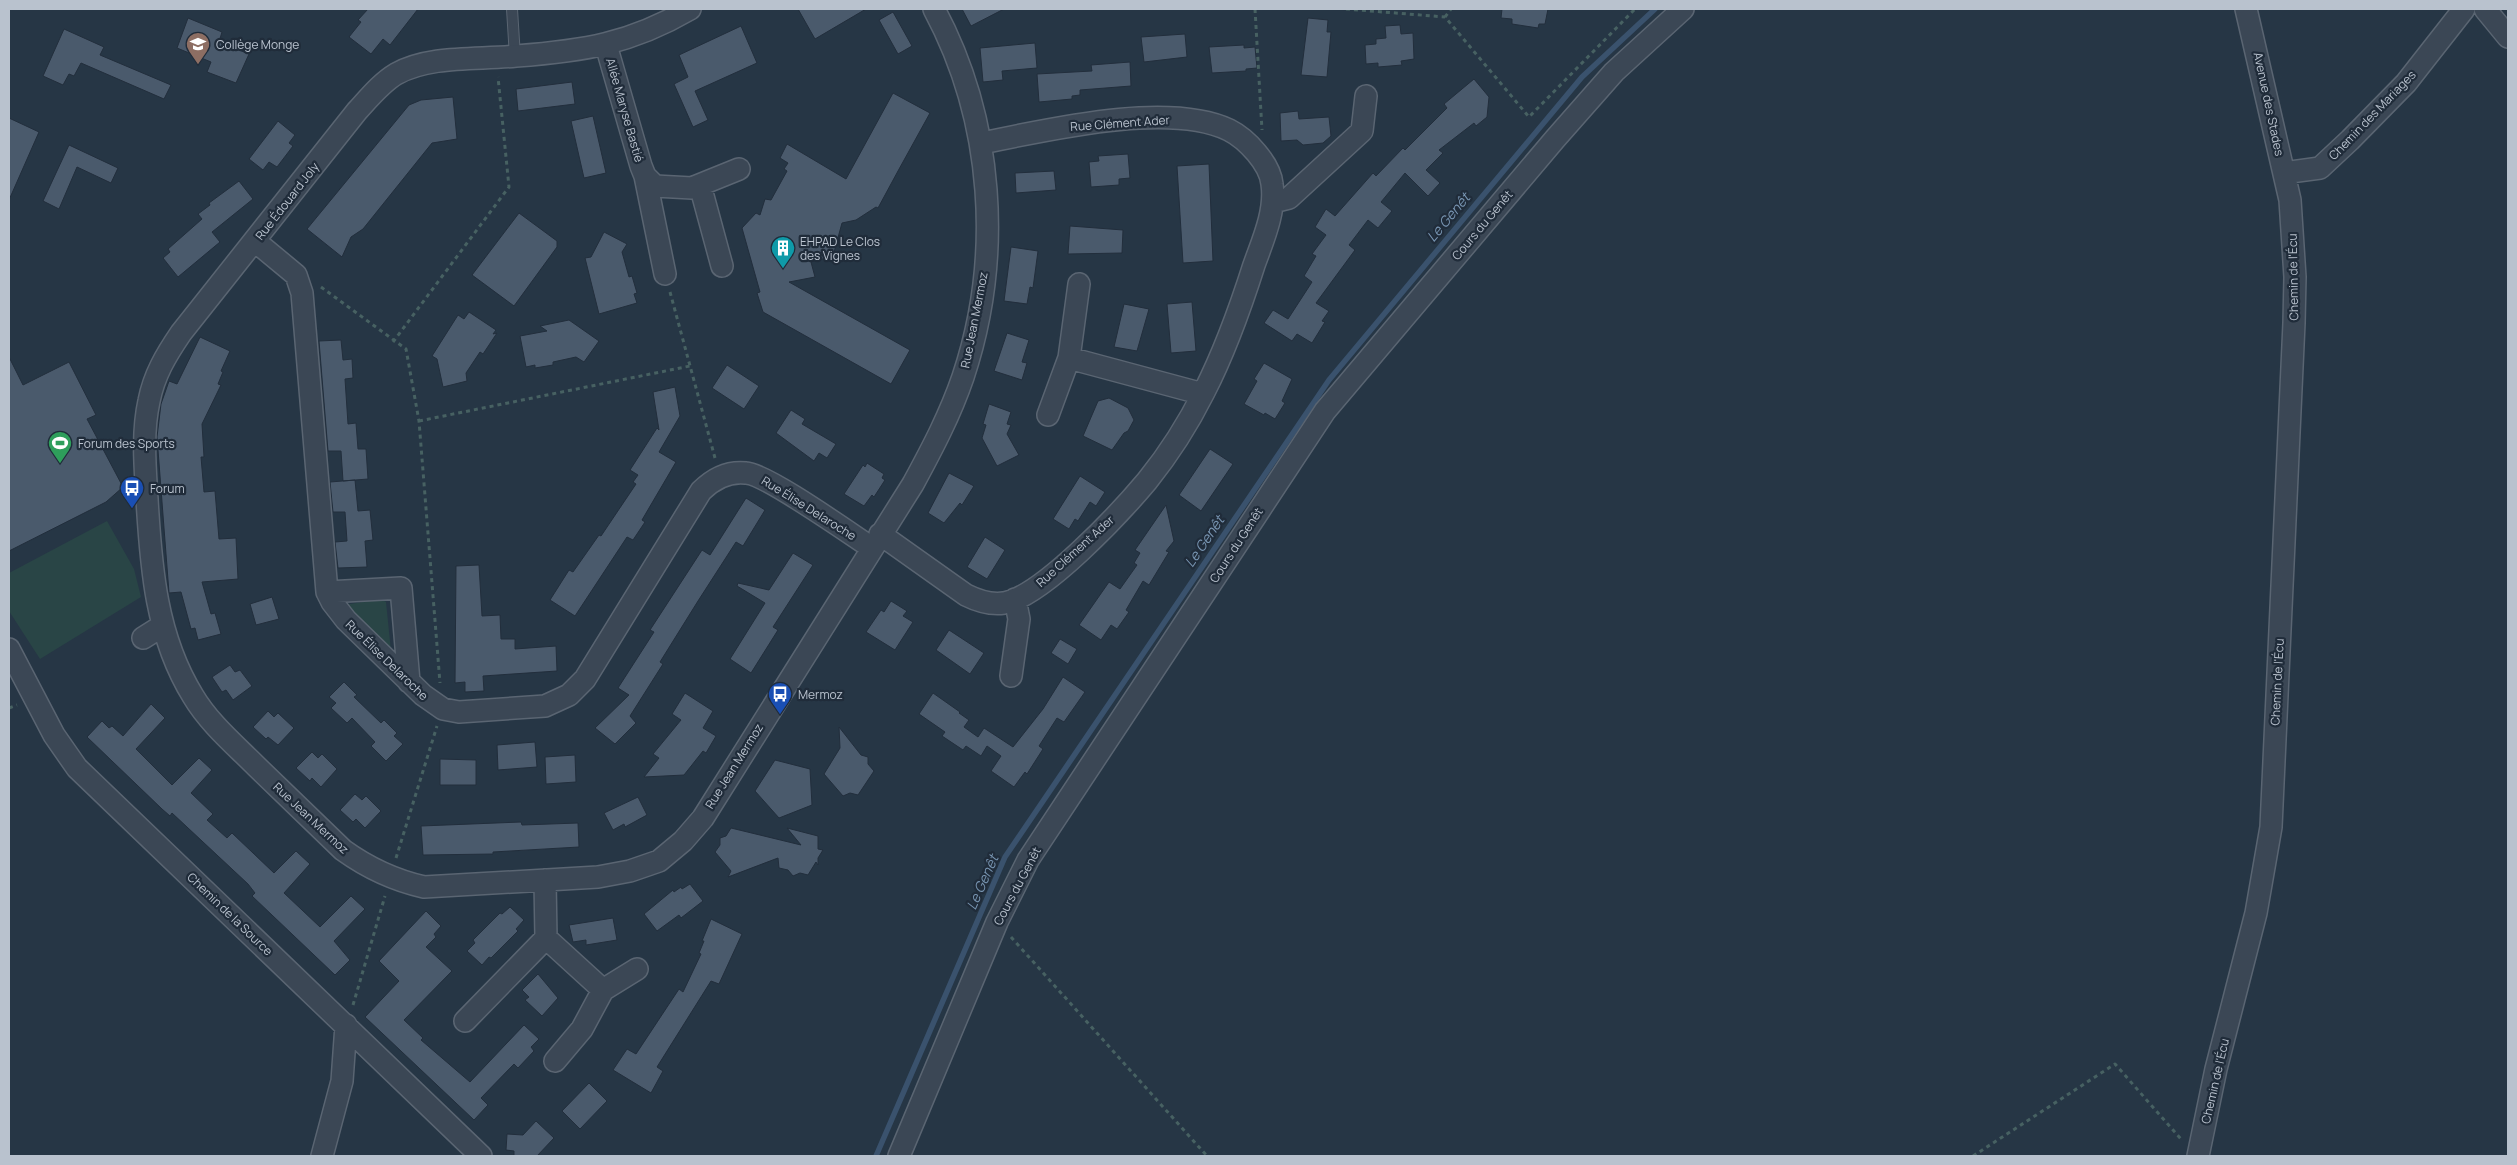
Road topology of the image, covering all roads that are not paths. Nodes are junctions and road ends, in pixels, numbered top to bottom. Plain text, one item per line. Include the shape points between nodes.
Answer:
1 (512, 9) edge
2 (690, 9) edge
3 (934, 9) edge
4 (1683, 9) edge
5 (2246, 9) edge
6 (2464, 9) edge
7 (2485, 9) edge
8 (2508, 37) edge
9 (606, 45) junction
10 (505, 57) junction
11 (1366, 96) dead end
12 (982, 143) junction
13 (739, 169) dead end
14 (2284, 174) junction
15 (644, 176) junction
16 (700, 185) junction
17 (2290, 200) joint
18 (1272, 202) junction
19 (255, 241) junction
20 (722, 266) dead end
21 (665, 274) road end
22 (1079, 284) dead end
23 (1069, 358) junction
24 (1203, 394) junction
25 (1048, 415) dead end
26 (876, 541) junction
27 (327, 592) junction
28 (1015, 599) junction
29 (162, 626) junction
30 (143, 638) dead end
31 (9, 649) edge
32 (1011, 676) dead end
33 (409, 682) junction
34 (545, 880) junction
35 (546, 938) junction
36 (636, 969) dead end
37 (603, 990) junction
38 (465, 1022) dead end
39 (346, 1025) junction
40 (555, 1061) dead end
41 (2190, 1152) edge
42 (322, 1156) edge
43 (482, 1156) edge
44 (899, 1156) edge

1 - 10 lane
2 - 9 street, Rue Édouard Joly
3 - 12 street, Rue Jean Mermoz via 961,70
4 - 44 street, Cours du Genêt via 1614,72 1554,139 1325,411 1028,860 997,922
5 - 14 street, Avenue des Stades
6 - 14 street, Chemin des Mariages via 2406,83 2320,168
7 - 8 street
9 - 10 street, Rue Édouard Joly
9 - 15 street, Allée Maryse Bastié
10 - 19 street, Rue Édouard Joly via 422,65 397,74 380,86
11 - 18 street via 1362,131 1289,198
12 - 18 street, Rue Clément Ader via 1082,124 1156,118 1204,121 1231,131 1263,161 1272,182
12 - 26 street, Rue Jean Mermoz via 988,240 974,336 963,377 935,444
13 - 16 street, Allée Maryse Bastié
14 - 17 street, Avenue des Stades
15 - 16 street, Allée Maryse Bastié via 655,186 692,188
15 - 21 street, Allée Maryse Bastié
16 - 20 street
17 - 41 street, Chemin de l'Écu via 2294,322 2271,827 2256,913 2216,1070
18 - 24 street, Rue Clément Ader via 1268,224 1232,333
19 - 27 street, Rue Élise Delaroche via 296,275 302,293
19 - 29 street, Rue Édouard Joly via 170,349 155,378 149,400 144,454 155,593
22 - 23 street
23 - 24 street
23 - 25 street
24 - 28 street, Rue Clément Ader via 1148,480 1097,534 1042,584
26 - 28 street, Rue Clément Ader via 980,602 1004,603
26 - 33 street, Rue Élise Delaroche via 758,475 734,473 718,478 701,491 585,679 569,695 545,706 459,712 442,709
26 - 34 street, Rue Jean Mermoz via 703,818 683,841 660,861 630,871 598,877
27 - 33 street, Rue Élise Delaroche via 346,620
27 - 33 street via 401,588
28 - 32 street via 1019,619
29 - 30 street
29 - 34 street, Rue Jean Mermoz via 176,667 193,697 215,725 343,850 365,866 424,887
31 - 39 street, Chemin de la Source via 44,696 54,736 78,768
34 - 35 street
35 - 37 street
35 - 38 street
36 - 37 street
37 - 40 street via 582,1029
39 - 42 street via 342,1081
39 - 43 street, Chemin de la Source

